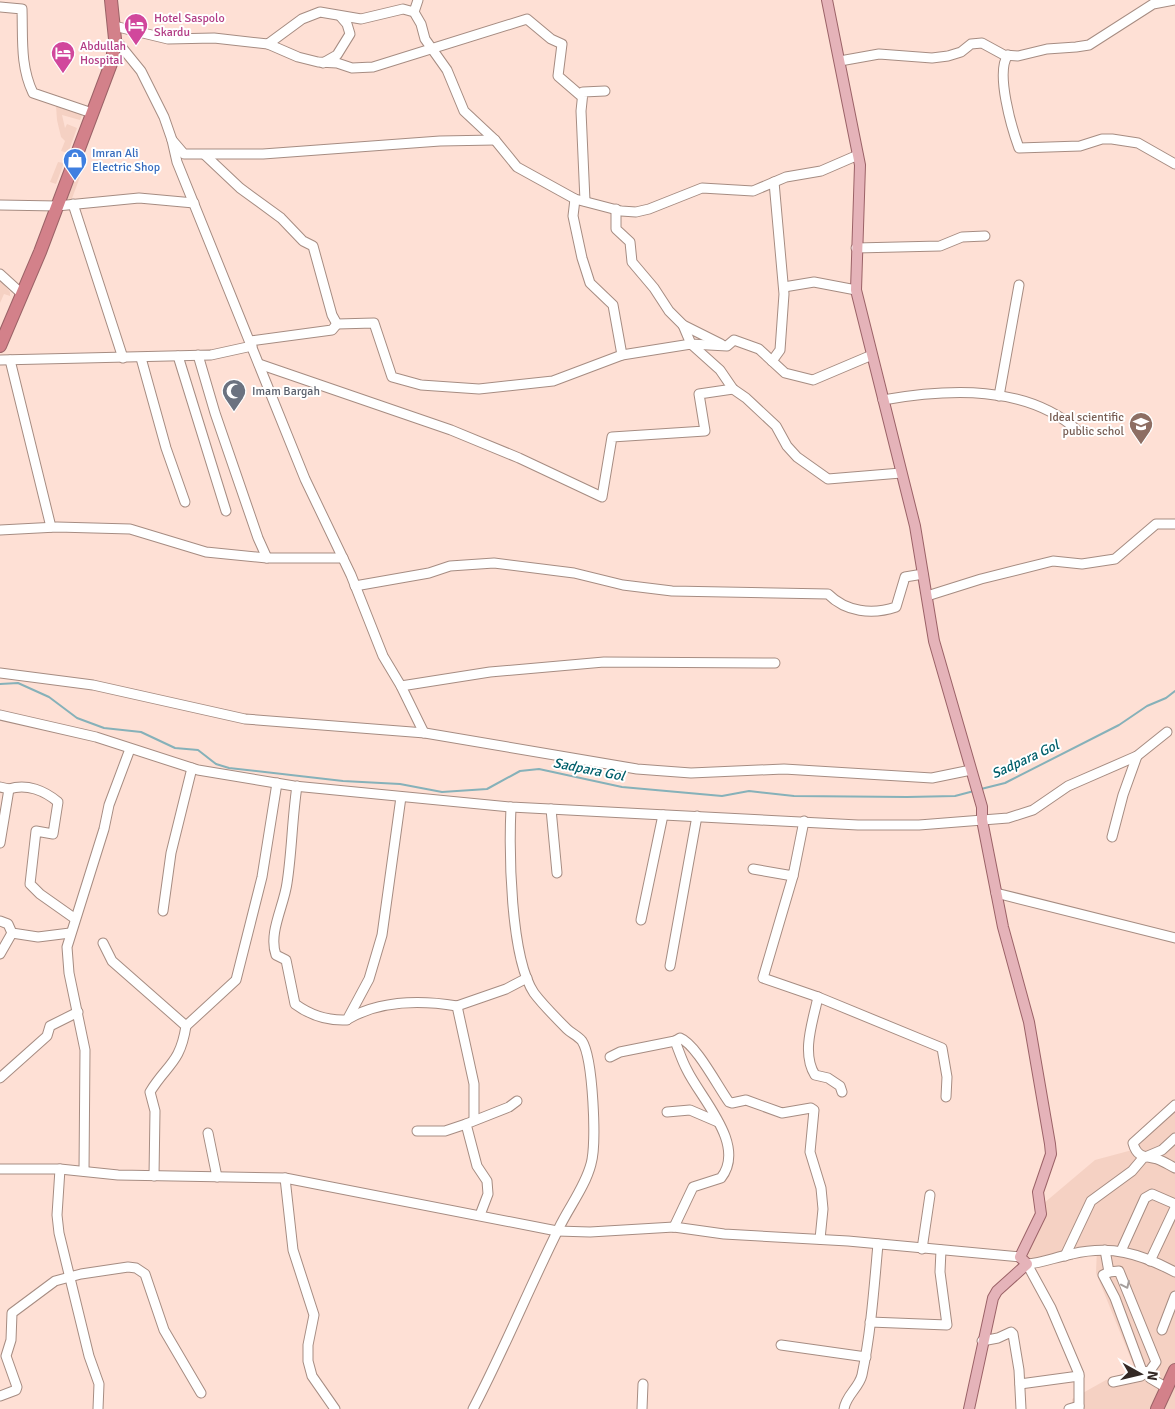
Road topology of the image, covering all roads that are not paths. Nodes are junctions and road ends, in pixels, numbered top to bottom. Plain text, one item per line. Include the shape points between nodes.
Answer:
1 (418, 0) edge
2 (827, 0) edge
3 (1175, 0) edge
4 (110, 3) edge
5 (0, 7) edge
6 (414, 12) junction
7 (341, 17) junction
8 (114, 26) junction
9 (115, 39) junction
10 (268, 44) junction
11 (432, 50) junction
12 (1008, 55) junction
13 (840, 61) junction
14 (324, 62) junction
15 (604, 91) dead end
16 (580, 95) dead end
17 (92, 113) junction
18 (172, 140) junction
19 (495, 140) junction
20 (205, 155) junction
21 (858, 155) junction
22 (1175, 164) edge
23 (774, 182) junction
24 (575, 199) junction
25 (584, 201) junction
26 (194, 203) junction
27 (73, 204) junction
28 (0, 205) edge
29 (57, 206) junction
30 (616, 210) junction
31 (984, 236) dead end
32 (856, 248) junction
33 (0, 274) edge
34 (1019, 285) dead end
35 (784, 287) junction
36 (856, 290) junction
37 (22, 294) junction
38 (337, 324) junction
39 (683, 325) junction
40 (251, 343) junction
41 (691, 344) junction
42 (0, 346) edge
43 (724, 346) junction
44 (872, 354) junction
45 (198, 355) junction
46 (622, 355) junction
47 (178, 356) junction
48 (123, 358) junction
49 (142, 358) junction
50 (0, 360) edge
51 (10, 360) junction
52 (772, 360) junction
53 (259, 364) junction
54 (733, 389) junction
55 (999, 396) junction
56 (883, 400) junction
57 (1078, 431) dead end
58 (901, 473) junction
59 (185, 502) dead end
60 (226, 511) dead end
61 (1175, 524) edge
62 (51, 527) junction
63 (0, 530) edge
64 (267, 558) junction
65 (343, 558) junction
66 (923, 574) junction
67 (355, 586) junction
68 (927, 596) junction
69 (775, 663) dead end
70 (0, 673) edge
71 (401, 686) junction
72 (0, 715) edge
73 (1167, 732) dead end
74 (424, 733) junction
75 (130, 749) junction
76 (1137, 756) junction
77 (192, 768) junction
78 (972, 772) junction
79 (277, 783) junction
80 (296, 786) junction
81 (5, 788) edge
82 (401, 797) junction
83 (511, 807) junction
84 (551, 809) junction
85 (663, 815) junction
86 (697, 816) junction
87 (982, 820) junction
88 (804, 821) junction
89 (1112, 837) dead end
90 (0, 843) edge
91 (753, 869) dead end
92 (557, 873) dead end
93 (793, 876) junction
94 (996, 893) junction
95 (163, 911) dead end
96 (74, 918) junction
97 (642, 920) dead end
98 (0, 921) edge
99 (12, 933) junction
100 (70, 933) junction
101 (1175, 938) edge
102 (103, 943) dead end
103 (0, 954) edge
104 (670, 966) dead end
105 (527, 978) junction
106 (818, 997) junction
107 (457, 1006) junction
108 (78, 1012) junction
109 (347, 1020) junction
110 (186, 1026) junction
111 (676, 1041) junction
112 (610, 1057) dead end
113 (0, 1078) edge
114 (842, 1092) dead end
115 (946, 1097) dead end
116 (517, 1101) dead end
117 (1175, 1105) edge
118 (667, 1112) dead end
119 (470, 1122) junction
120 (718, 1122) junction
121 (417, 1131) dead end
122 (208, 1133) dead end
123 (1175, 1138) edge
124 (1143, 1158) junction
125 (1175, 1168) edge
126 (0, 1169) edge
127 (60, 1169) junction
128 (84, 1171) junction
129 (154, 1176) junction
130 (217, 1177) junction
131 (285, 1178) junction
132 (930, 1195) dead end
133 (1175, 1206) edge
134 (480, 1215) junction
135 (674, 1227) junction
136 (557, 1231) junction
137 (820, 1239) junction
138 (878, 1244) junction
139 (922, 1249) junction
140 (941, 1250) junction
141 (1105, 1250) junction
142 (1121, 1252) junction
143 (1065, 1256) junction
144 (1023, 1261) junction
145 (1150, 1261) junction
146 (1109, 1272) junction
147 (1175, 1272) edge
148 (69, 1277) junction
149 (1175, 1296) edge
150 (870, 1322) junction
151 (1162, 1330) dead end
152 (982, 1341) junction
153 (781, 1345) dead end
154 (866, 1357) junction
155 (1175, 1370) edge
156 (1146, 1371) junction
157 (1079, 1376) junction
158 (1114, 1382) dead end
159 (643, 1384) dead end
160 (1020, 1384) junction
161 (1167, 1388) junction
162 (201, 1393) dead end
163 (0, 1396) edge
164 (1079, 1408) edge
165 (98, 1409) edge
166 (335, 1409) edge
167 (473, 1409) edge
168 (642, 1409) edge
169 (844, 1409) edge
170 (969, 1409) edge
171 (1021, 1409) edge
172 (1069, 1409) edge
173 (1157, 1409) edge

1 - 6 street
2 - 13 main road
3 - 12 street via 1153,4 1089,45
4 - 8 highway
5 - 17 street via 22,9 22,46 27,80 33,93
6 - 7 street via 403,9 361,18
6 - 11 street
7 - 10 street via 320,12 296,22
7 - 14 street via 350,34 337,55
8 - 9 highway
8 - 10 street via 163,38 214,38
9 - 17 highway via 112,61
9 - 18 street via 141,71
10 - 14 street via 298,57
11 - 14 street via 374,67 352,68
11 - 16 street via 527,19 562,44 558,76
11 - 19 street via 447,70 464,111
12 - 13 street via 982,43 971,44 948,56 880,54
12 - 22 street via 1003,65 1011,128 1019,148 1080,146 1112,139 1138,143
13 - 21 main road
15 - 25 street via 584,92 581,111
17 - 29 highway
18 - 20 street via 184,154
18 - 26 street via 177,162
19 - 20 street
19 - 24 street via 518,167
20 - 38 street via 240,188 313,246
21 - 23 street via 821,171
21 - 32 main road
23 - 30 street via 753,191 702,188 649,209 636,212
23 - 35 street
24 - 25 street
24 - 46 street via 573,216 582,258 590,284 613,305
25 - 30 street
26 - 27 street via 139,198
26 - 40 street
27 - 29 street
27 - 48 street
28 - 29 street
29 - 37 highway
30 - 39 street via 616,229 630,242 632,262
31 - 32 street via 962,237 940,246
32 - 36 main road
33 - 37 street
34 - 55 street
35 - 36 street via 814,282
35 - 52 street via 780,350
36 - 44 main road
37 - 42 highway
38 - 40 street via 332,330
38 - 46 street via 374,323 392,377 444,388 479,389 553,381
39 - 41 street
39 - 43 street
40 - 45 street via 211,355
40 - 53 street
41 - 43 street
41 - 46 street
41 - 54 street via 720,370
43 - 52 street via 734,340 759,349
44 - 52 street via 812,380 785,373
44 - 56 main road
45 - 47 street
45 - 64 street via 215,413
47 - 49 street
47 - 60 street
48 - 49 street
48 - 51 street
49 - 59 street via 166,448
50 - 51 street
51 - 62 street
53 - 54 street via 451,430 602,497 612,437 706,431 699,394
53 - 65 street via 305,479
54 - 58 street via 776,426 797,457 828,479
55 - 56 street via 927,392
55 - 57 street via 1037,404 1063,417
56 - 58 main road
58 - 66 main road
61 - 68 street via 1156,524 1115,558 1082,564 1052,561
62 - 63 street
62 - 64 street via 130,529 206,552
64 - 65 street
65 - 67 street
66 - 67 street via 905,577 896,607 866,612 837,603 828,594 672,590 494,563 450,566
66 - 68 main road
67 - 71 street via 383,656
68 - 78 main road via 934,641
69 - 71 street via 604,662 490,672
70 - 74 street via 93,686 245,719
71 - 74 street
72 - 75 street via 96,737
73 - 76 street
74 - 78 street via 691,773 784,769 932,778
75 - 77 street
75 - 96 street
76 - 87 street via 1068,786 1032,810 1008,818
76 - 89 street
77 - 79 street
77 - 95 street via 171,852
78 - 87 main road via 982,807
79 - 80 street
79 - 110 street via 262,877 236,980
80 - 82 street
80 - 109 street via 287,885 273,948 276,956 286,960 295,1004 318,1017
81 - 90 street
81 - 96 street via 31,788 48,793 58,802 53,834 36,831 30,884
82 - 83 street
82 - 109 street via 382,935 369,979
83 - 84 street
83 - 105 street via 514,921
84 - 85 street
84 - 92 street
85 - 86 street
85 - 97 street
86 - 88 street
86 - 104 street
87 - 88 street via 919,825
87 - 94 main road
88 - 93 street
91 - 93 street
93 - 106 street via 763,978
94 - 101 street
94 - 144 main road via 1029,1022 1050,1144 1038,1192 1041,1214
96 - 100 street
98 - 99 street via 8,924
99 - 100 street via 38,937
99 - 103 street
100 - 108 street via 66,958
102 - 110 street via 112,961
105 - 107 street
105 - 136 street via 535,994 581,1041 590,1069 591,1164
106 - 114 street via 809,1042 809,1061 815,1075 828,1078 840,1086
106 - 115 street via 942,1048 947,1077
107 - 109 street via 413,1002 376,1006
107 - 119 street via 474,1084
108 - 113 street via 50,1026 47,1036
108 - 128 street via 85,1050
110 - 129 street via 178,1057 150,1092 156,1140
111 - 112 street via 620,1052
111 - 120 street via 687,1070
111 - 137 street via 680,1038 685,1040 732,1104 746,1100 782,1112 814,1110 810,1152 821,1188
116 - 119 street
117 - 124 street via 1133,1143
118 - 120 street via 690,1110
119 - 121 street via 445,1131
119 - 134 street via 477,1166 487,1182 488,1194
120 - 135 street via 726,1137 729,1156 724,1174 717,1180 693,1187
122 - 130 street
123 - 124 street via 1162,1150
124 - 125 street via 1158,1160
124 - 143 street via 1091,1201
126 - 127 street
127 - 128 street
127 - 148 street via 57,1215
128 - 129 street
129 - 130 street
130 - 131 street
131 - 134 street
131 - 166 street via 293,1250 314,1315 308,1361 312,1376
132 - 139 street
133 - 142 street via 1152,1194 1145,1198
133 - 145 street
134 - 136 street
135 - 136 street
135 - 137 street via 724,1234
136 - 167 street
137 - 138 street
138 - 139 street
138 - 150 street
139 - 140 street
140 - 144 street
140 - 150 street via 940,1272 947,1325
141 - 142 street
141 - 143 street
141 - 146 street
142 - 145 street
143 - 144 street
144 - 152 main road via 993,1298
144 - 157 street via 1051,1308
145 - 147 street
146 - 156 street via 1103,1275
146 -> 156 street via 1119,1271 1156,1362
148 - 162 street via 128,1267 145,1274 164,1330
148 - 163 street via 45,1287 12,1313 11,1340 6,1356 17,1387
148 - 165 street via 88,1356 99,1384
149 - 151 street
150 - 154 street
152 - 160 street via 1011,1332
152 - 170 main road
153 - 154 street
154 - 169 street via 861,1379 846,1400
155 - 161 highway
156 - 158 street via 1141,1376
156 - 161 street via 1150,1378
157 - 160 street
157 - 164 street
159 - 168 street
160 - 171 street
161 - 173 highway
164 - 172 street

